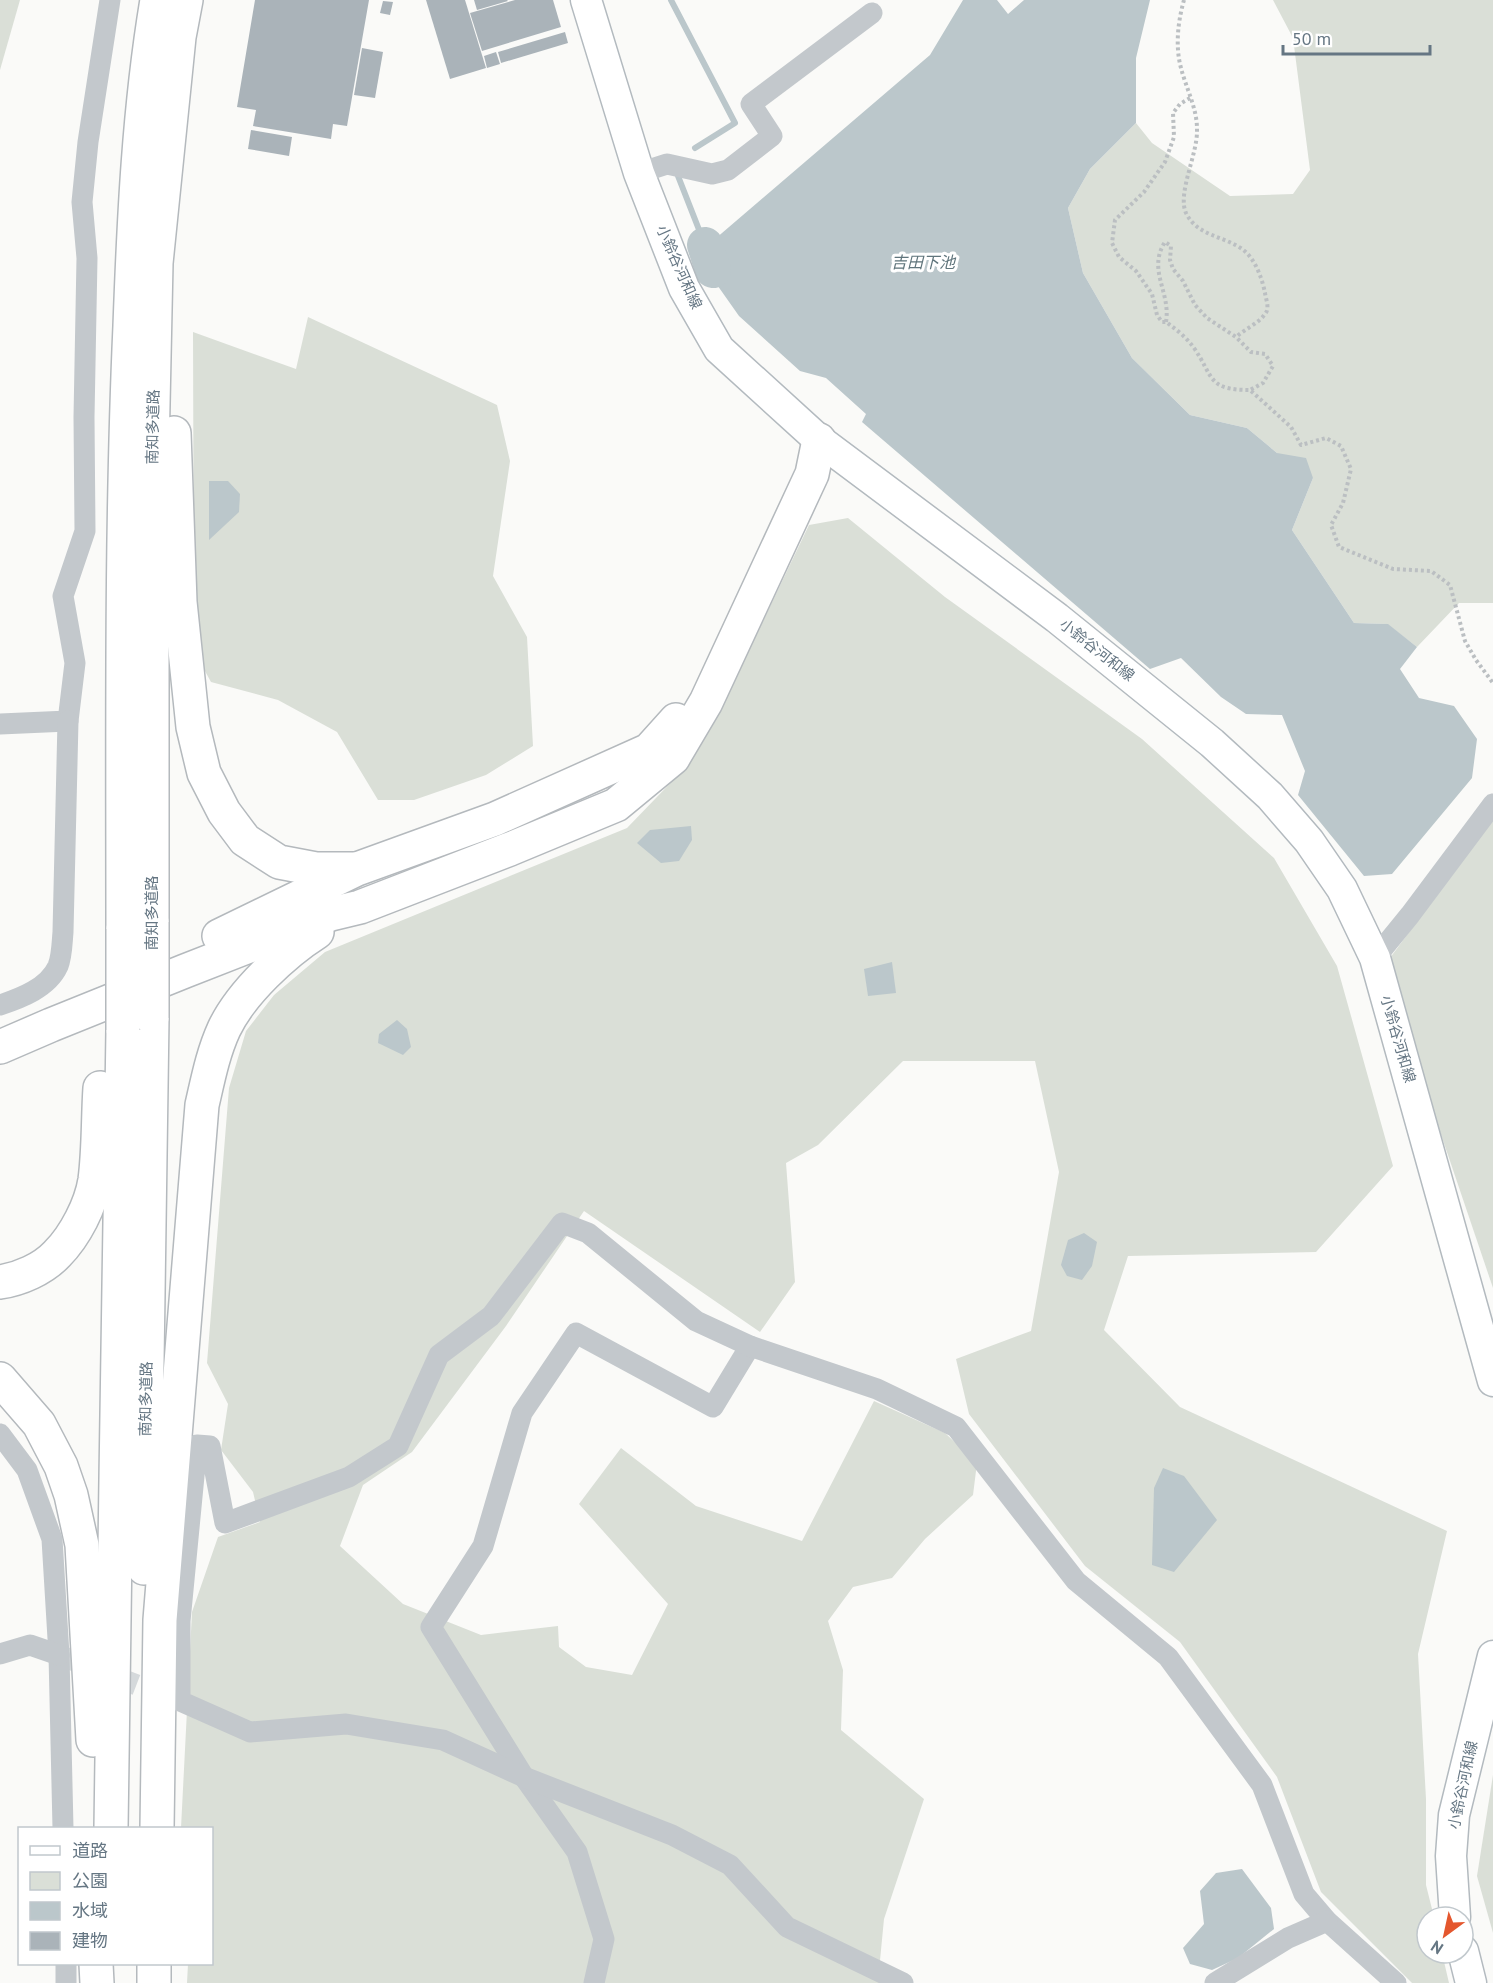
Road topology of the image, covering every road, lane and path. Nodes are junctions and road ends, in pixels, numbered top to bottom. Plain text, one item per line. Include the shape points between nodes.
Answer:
1 (110, 0) edge
2 (157, 0) edge
3 (186, 0) edge
4 (585, 0) edge
5 (1184, 0) edge
6 (873, 13) dead end
7 (1190, 98) junction
8 (639, 173) junction
9 (156, 263) junction
10 (1166, 322) junction
11 (1236, 336) junction
12 (1250, 390) junction
13 (819, 440) junction
14 (1493, 683) edge
15 (68, 721) junction
16 (0, 724) edge
17 (1493, 804) edge
18 (357, 869) junction
19 (360, 907) junction
20 (126, 933) junction
21 (1375, 958) junction
22 (0, 1005) edge
23 (126, 1030) junction
24 (0, 1031) edge
25 (0, 1047) edge
26 (0, 1282) edge
27 (750, 1346) junction
28 (0, 1379) edge
29 (1493, 1381) edge
30 (0, 1434) edge
31 (0, 1654) edge
32 (59, 1655) junction
33 (1493, 1656) edge
34 (524, 1777) junction
35 (63, 1827) edge
36 (92, 1827) edge
37 (111, 1827) edge
38 (142, 1827) edge
39 (157, 1827) edge
40 (1454, 1905) edge
41 (1327, 1920) junction
42 (66, 1965) edge
43 (96, 1965) edge
44 (109, 1965) edge
45 (140, 1965) edge
46 (154, 1965) edge
47 (1466, 1965) edge
48 (66, 1983) edge
49 (97, 1983) edge
50 (109, 1983) edge
51 (140, 1983) edge
52 (154, 1983) edge
53 (594, 1983) edge
54 (903, 1983) edge
55 (1215, 1983) edge
56 (1396, 1983) edge
57 (1471, 1983) edge

1 - 15 street via 82,202 87,258 85,531 63,596 75,663
2 - 20 highway, 南知多道路 via 148,51 138,168 126,428
3 - 9 highway, 南知多道路
4 - 8 main road, 小鈴谷河和線
5 - 7 path via 1178,54
6 - 8 street via 751,104 772,136 728,170 712,174 667,164
7 - 10 path via 1173,113 1174,137 1165,162 1144,192 1115,220 1112,243 1119,257 1136,271 1152,294 1157,315
7 - 11 path via 1197,130 1184,196 1185,211 1192,223 1249,256 1261,277 1268,306 1267,312
8 - 13 main road, 小鈴谷河和線 via 684,288 719,349
9 - 18 highway via 172,284 180,602 193,727 204,773 244,840 279,862 316,869
9 - 20 highway, 南知多道路 via 153,451
10 - 11 path via 1166,297 1157,267 1165,242 1171,246 1173,269 1195,305 1207,318
10 - 12 path via 1194,348 1217,384 1233,390
11 - 12 path via 1251,352 1265,354 1273,366 1263,382
12 - 14 path via 1291,427 1301,445 1326,438 1341,446 1351,469 1343,504 1331,525 1339,547 1393,569 1431,571 1450,585 1465,641
13 - 18 highway via 794,467 679,716 649,750 495,819
13 - 19 highway via 812,474 706,702 673,758 616,805
13 - 21 main road, 小鈴谷河和線 via 1057,618 1212,743 1270,796 1309,841 1342,889
15 - 16 street
15 - 22 street via 63,932 58,965 45,984
17 - 21 street
18 - 24 highway via 188,952
19 - 25 highway via 331,914 185,970
19 - 39 highway via 283,957 250,991 225,1027 210,1068 202,1105 160,1620
20 - 23 highway, 南知多道路, bridge
21 - 29 main road, 小鈴谷河和線
23 - 26 highway via 86,1210 57,1255 28,1274
23 - 37 highway, 南知多道路 via 117,1302
23 - 38 highway, 南知多道路 via 147,1331
27 - 34 street via 713,1407 576,1333 522,1413 483,1546 431,1627
27 - 34 street via 696,1321 588,1233 562,1223 491,1316 439,1355 398,1446 349,1477 225,1523 210,1446 197,1445 180,1621 180,1701 250,1732 346,1724 443,1740
27 - 41 street via 877,1389 956,1427 1076,1581 1168,1657 1262,1785 1304,1894
28 - 36 highway via 39,1424 61,1466 82,1545 93,1730
30 - 32 street via 27,1470 52,1539
31 - 32 street via 30,1645
32 - 35 street
33 - 40 main road, 小鈴谷河和線 via 1454,1815 1451,1856
34 - 53 street via 577,1852 604,1939
34 - 54 street via 672,1835 730,1865 787,1927
41 - 55 street via 1288,1938
41 - 56 street
42 - 48 street
43 - 49 highway
44 - 50 highway
45 - 51 highway
46 - 52 highway
47 - 57 main road

